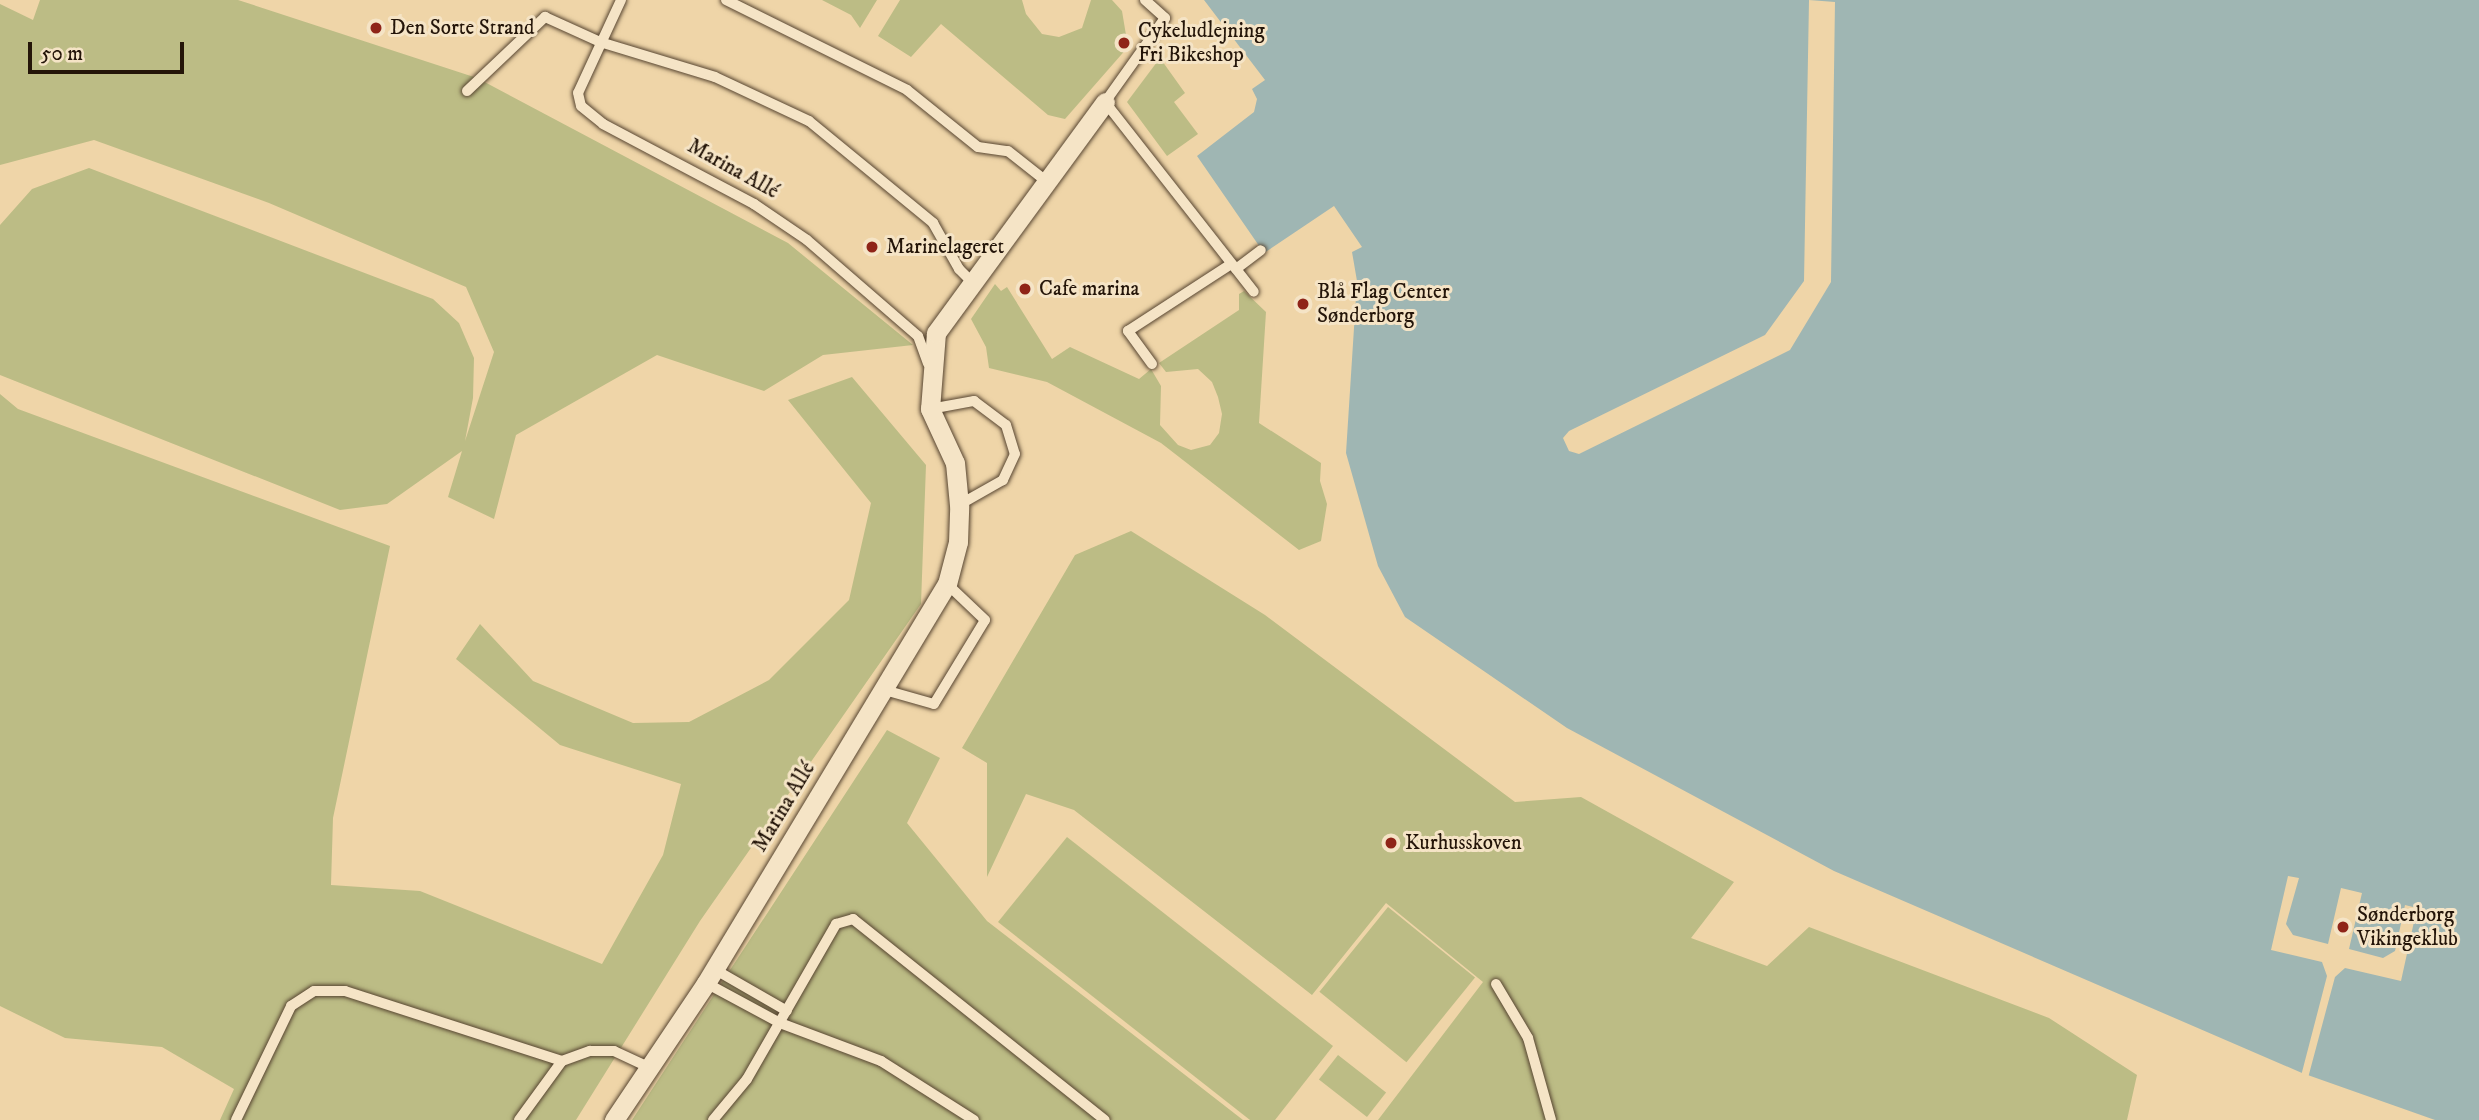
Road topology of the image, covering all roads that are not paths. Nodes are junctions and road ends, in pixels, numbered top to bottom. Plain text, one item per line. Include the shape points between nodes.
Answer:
1 (621, 0) edge
2 (726, 0) edge
3 (1145, 0) edge
4 (600, 41) junction
5 (467, 91) dead end
6 (1105, 102) junction
7 (1046, 181) junction
8 (1261, 250) dead end
9 (1233, 266) junction
10 (972, 282) junction
11 (1254, 292) dead end
12 (1153, 364) dead end
13 (930, 367) junction
14 (930, 409) junction
15 (959, 505) junction
16 (947, 584) junction
17 (880, 689) junction
18 (710, 976) junction
19 (1496, 984) dead end
20 (787, 1011) junction
21 (780, 1023) junction
22 (562, 1061) junction
23 (650, 1068) junction
24 (236, 1120) edge
25 (519, 1120) edge
26 (614, 1120) edge
27 (713, 1120) edge
28 (974, 1120) edge
29 (1105, 1120) edge
30 (1551, 1120) edge

1 - 4 lane, Marina Allé
2 - 7 lane via 907,90 978,147 1007,151
3 - 6 lane, Marina Allé via 1164,18
4 - 5 lane via 545,17
4 - 10 lane via 715,77 809,121 933,223 959,269
4 - 13 lane, Marina Allé via 578,93 582,106 603,124 754,204 807,240 918,336
6 - 7 street, Marina Allé
6 - 9 lane
7 - 10 street, Marina Allé
8 - 9 lane
9 - 11 lane
9 - 12 lane via 1128,331
10 - 13 street, Marina Allé via 936,333
13 - 14 street, Marina Allé
14 - 15 street, Marina Allé via 955,463
14 - 15 lane via 974,401 1006,425 1015,454 1003,480
15 - 16 street, Marina Allé via 958,542
16 - 17 street, Marina Allé
16 - 17 lane via 985,620 934,704
17 - 18 street, Marina Allé
18 - 20 lane
18 - 21 lane
18 - 23 street, Marina Allé
19 - 30 lane via 1528,1038
20 - 21 lane
20 - 29 lane via 836,924 853,919
21 - 27 lane via 747,1079
21 - 28 lane via 881,1061
22 - 23 lane via 590,1051 614,1051
22 - 24 lane via 345,991 314,991 291,1006
22 - 25 lane
23 - 26 street, Marina Allé

